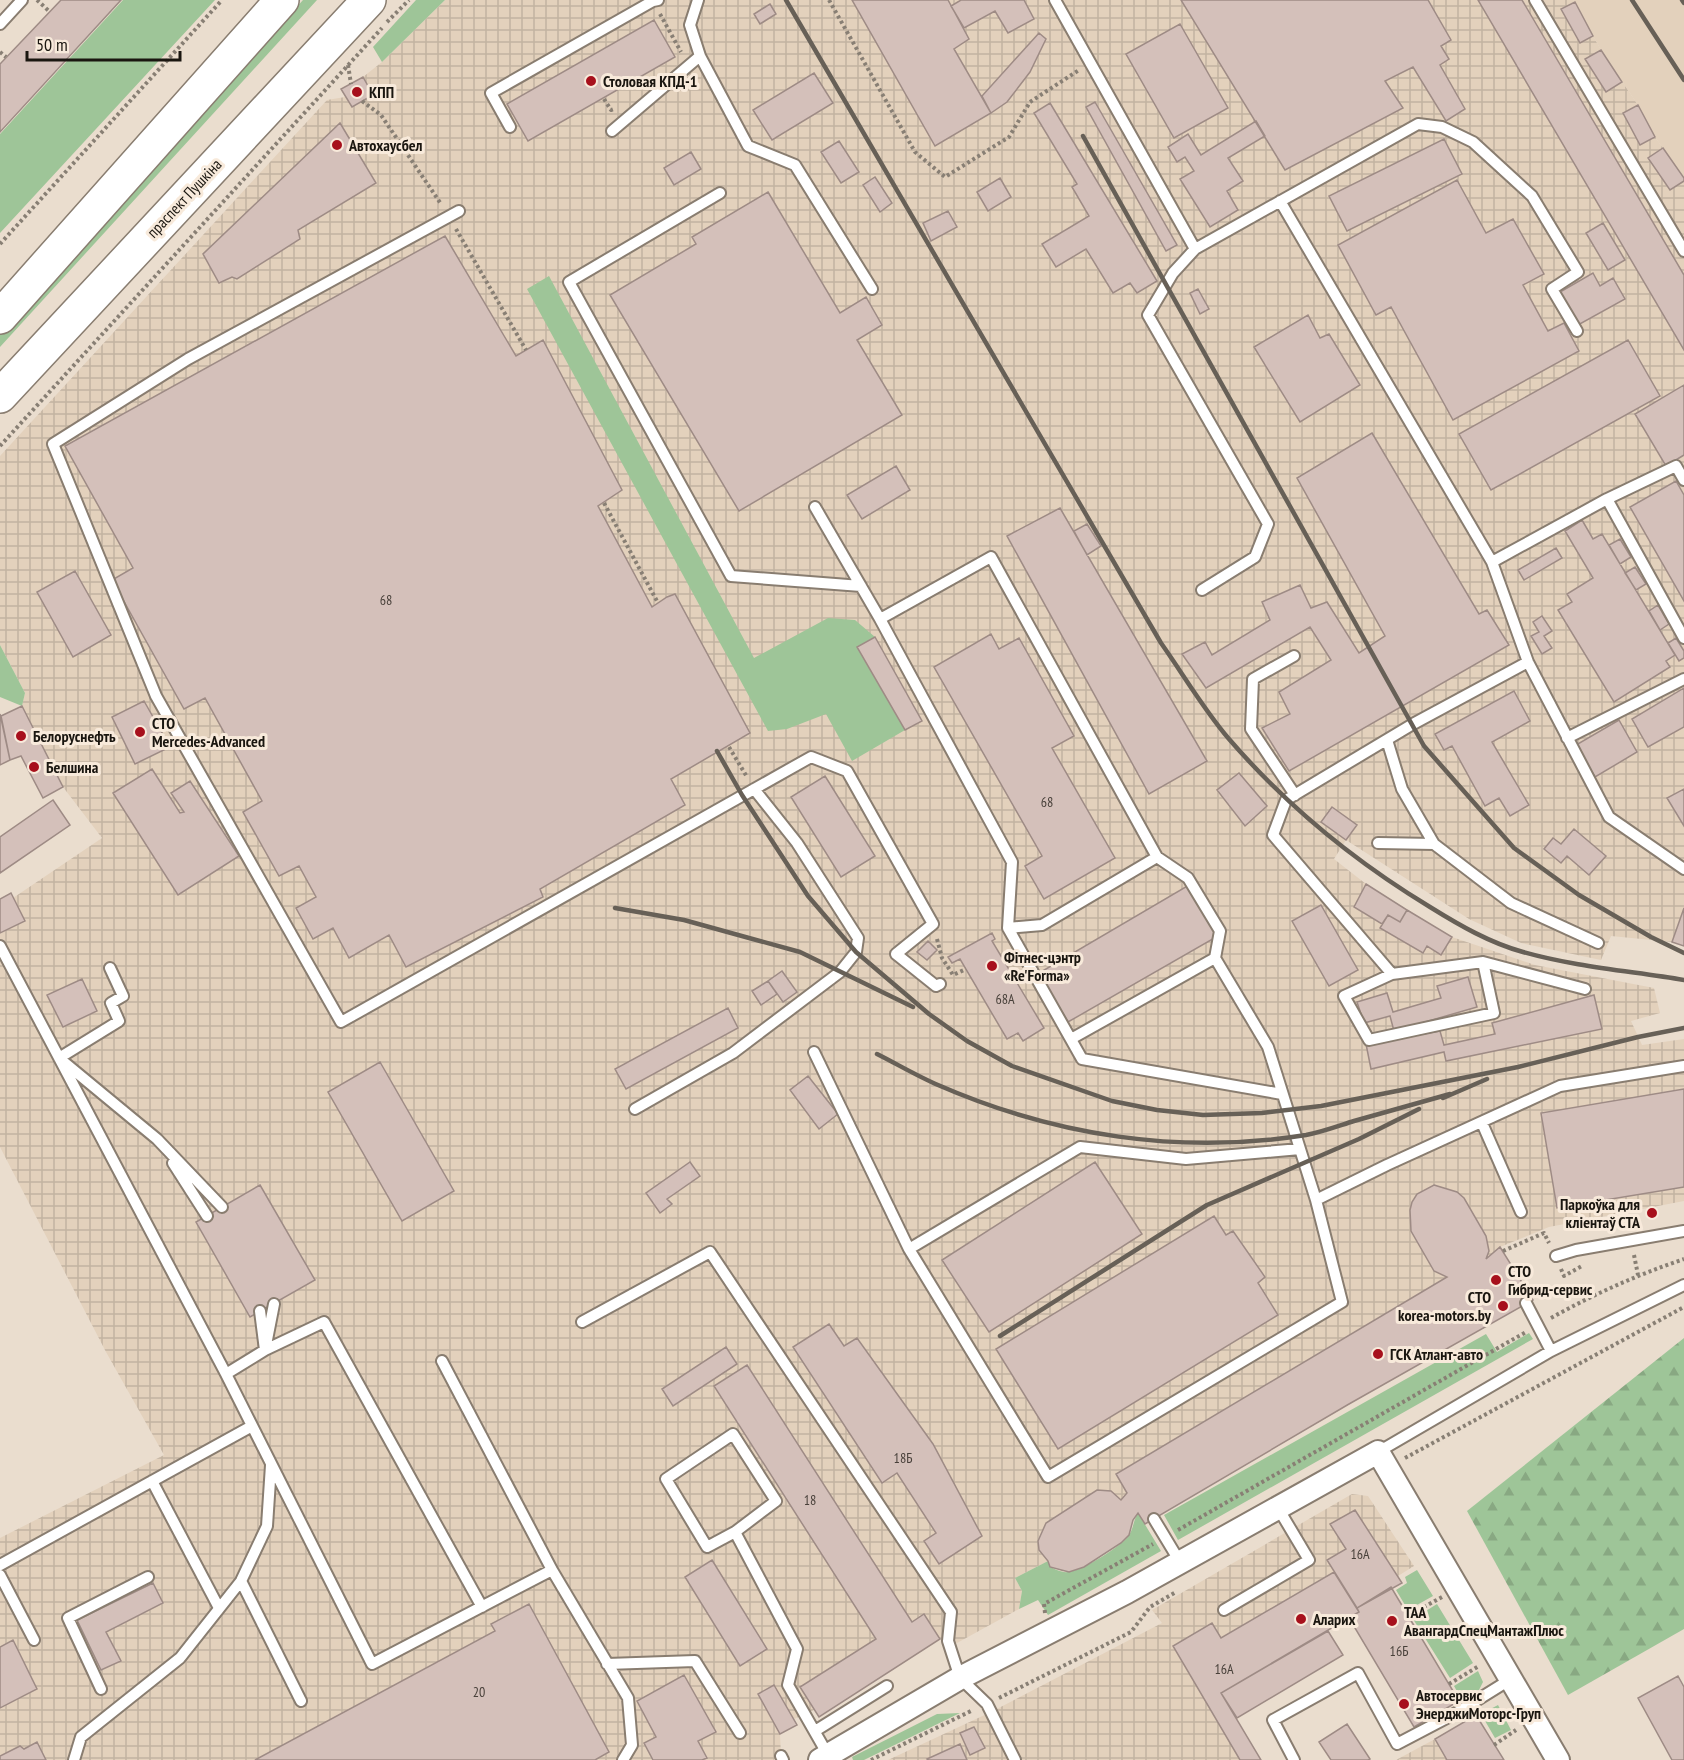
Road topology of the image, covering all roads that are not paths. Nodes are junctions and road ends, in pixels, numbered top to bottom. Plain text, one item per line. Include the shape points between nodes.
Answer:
1 (22, 0) edge
2 (282, 0) edge
3 (369, 0) edge
4 (656, 0) edge
5 (698, 0) edge
6 (1055, 0) edge
7 (1535, 0) edge
8 (0, 24) edge
9 (700, 56) junction
10 (510, 127) dead end
11 (612, 130) dead end
12 (720, 193) dead end
13 (1280, 201) junction
14 (459, 210) dead end
15 (1195, 249) junction
16 (1684, 251) edge
17 (872, 289) dead end
18 (0, 317) edge
19 (1577, 330) dead end
20 (0, 396) edge
21 (1684, 480) edge
22 (1607, 499) junction
23 (815, 507) dead end
24 (1492, 562) junction
25 (861, 586) junction
26 (1202, 590) dead end
27 (880, 619) junction
28 (1684, 638) edge
29 (1294, 656) dead end
30 (1528, 663) junction
31 (1684, 679) edge
32 (1567, 738) junction
33 (1387, 740) junction
34 (754, 789) junction
35 (1295, 795) junction
36 (1378, 843) dead end
37 (1434, 844) junction
38 (1157, 856) junction
39 (1684, 869) edge
40 (1008, 928) junction
41 (1599, 943) dead end
42 (0, 945) edge
43 (1215, 958) junction
44 (1483, 962) junction
45 (110, 968) dead end
46 (1392, 974) junction
47 (940, 984) dead end
48 (1585, 988) dead end
49 (1071, 1039) junction
50 (814, 1052) dead end
51 (59, 1058) junction
52 (1684, 1066) edge
53 (1282, 1094) junction
54 (635, 1109) dead end
55 (1482, 1122) junction
56 (157, 1139) junction
57 (1300, 1149) junction
58 (1316, 1200) junction
59 (222, 1207) dead end
60 (1521, 1212) dead end
61 (207, 1216) dead end
62 (1684, 1231) edge
63 (909, 1249) junction
64 (1556, 1257) dead end
65 (1684, 1285) edge
66 (1526, 1303) dead end
67 (274, 1304) dead end
68 (260, 1311) dead end
69 (582, 1323) dead end
70 (265, 1350) junction
71 (1551, 1351) junction
72 (441, 1361) dead end
73 (226, 1374) junction
74 (252, 1426) junction
75 (1383, 1460) junction
76 (271, 1465) junction
77 (152, 1481) junction
78 (1278, 1508) junction
79 (1154, 1519) dead end
80 (735, 1532) junction
81 (1180, 1562) junction
82 (0, 1565) edge
83 (552, 1570) junction
84 (0, 1575) edge
85 (148, 1576) dead end
86 (241, 1581) junction
87 (482, 1607) junction
88 (219, 1608) junction
89 (1224, 1610) dead end
90 (34, 1640) dead end
91 (607, 1664) junction
92 (960, 1678) junction
93 (1511, 1680) junction
94 (887, 1686) dead end
95 (101, 1689) dead end
96 (301, 1701) dead end
97 (815, 1731) junction
98 (740, 1733) dead end
99 (824, 1758) edge
100 (1555, 1759) edge
101 (74, 1760) edge
102 (623, 1760) edge
103 (1015, 1760) edge
104 (1294, 1760) edge

1 - 8 lane
2 - 18 main road
3 - 20 main road, праспект Пушкіна
4 - 10 lane via 491,93
5 - 9 lane via 690,26
6 - 15 lane
7 - 16 lane
9 - 11 lane
9 - 17 lane via 748,146 795,165
12 - 25 lane via 569,282 731,576
13 - 15 lane
13 - 19 lane via 1418,124 1442,127 1473,142 1532,196 1578,272 1552,289
13 - 24 lane
14 - 34 lane via 188,359 52,444 156,696 341,1022
15 - 26 lane via 1173,273 1148,315 1268,524 1255,557
21 - 22 lane via 1676,466
22 - 24 lane
22 - 28 lane
23 - 25 lane
24 - 30 lane
25 - 27 lane
27 - 38 lane via 992,557
27 - 40 lane via 1012,862
29 - 35 lane via 1253,679 1251,729
30 - 32 lane
30 - 33 lane
31 - 32 lane
32 - 39 lane via 1610,817
33 - 35 lane
33 - 37 lane via 1402,789
34 - 47 lane via 811,757 847,771 933,924 896,954 936,986
34 - 54 lane via 796,843 858,938 856,952 840,972 733,1053
35 - 46 lane via 1286,800 1273,835
36 - 37 lane
37 - 41 lane via 1511,903
38 - 40 lane via 1042,925
38 - 43 lane via 1188,878 1220,931
40 - 49 lane
42 - 51 lane
43 - 49 lane
43 - 53 lane via 1268,1047
44 - 46 lane
44 - 46 lane via 1494,1012 1369,1040 1344,996
44 - 48 lane
45 - 51 lane via 123,996 111,1003 119,1021
49 - 53 lane via 1082,1059
50 - 63 lane
51 - 56 lane
51 - 73 lane
52 - 55 lane via 1560,1086
53 - 57 lane
55 - 58 lane
55 - 60 lane
56 - 59 lane
56 - 61 lane
57 - 58 lane
57 - 63 lane via 1186,1159 1080,1147
58 - 63 lane via 1342,1302 1048,1477
62 - 64 lane
65 - 71 lane
66 - 71 lane
67 - 70 lane
68 - 70 lane
69 - 92 lane via 710,1252 951,1612 948,1641
70 - 73 lane
70 - 87 lane via 324,1322
71 - 75 lane
72 - 83 lane
73 - 74 lane
74 - 76 lane
74 - 77 lane
75 - 78 street
75 - 93 street
76 - 86 lane via 267,1526
76 - 87 lane via 372,1664
77 - 82 lane
77 - 88 lane
78 - 81 street
78 - 89 lane via 1309,1560
79 - 81 lane
80 - 80 lane via 776,1502 733,1434 666,1479 706,1547
80 - 97 lane via 797,1649 788,1685
81 - 92 street
83 - 87 lane
83 - 91 lane
84 - 90 lane
85 - 95 lane via 68,1618
86 - 88 lane
86 - 96 lane
88 - 101 lane via 180,1658 81,1737
91 - 98 lane via 695,1661
91 - 102 lane via 628,1698 632,1745
92 - 99 street
92 - 103 lane via 987,1704
93 - 100 street
93 - 104 lane via 1396,1744 1358,1673 1273,1720
94 - 97 lane
97 - 99 lane

